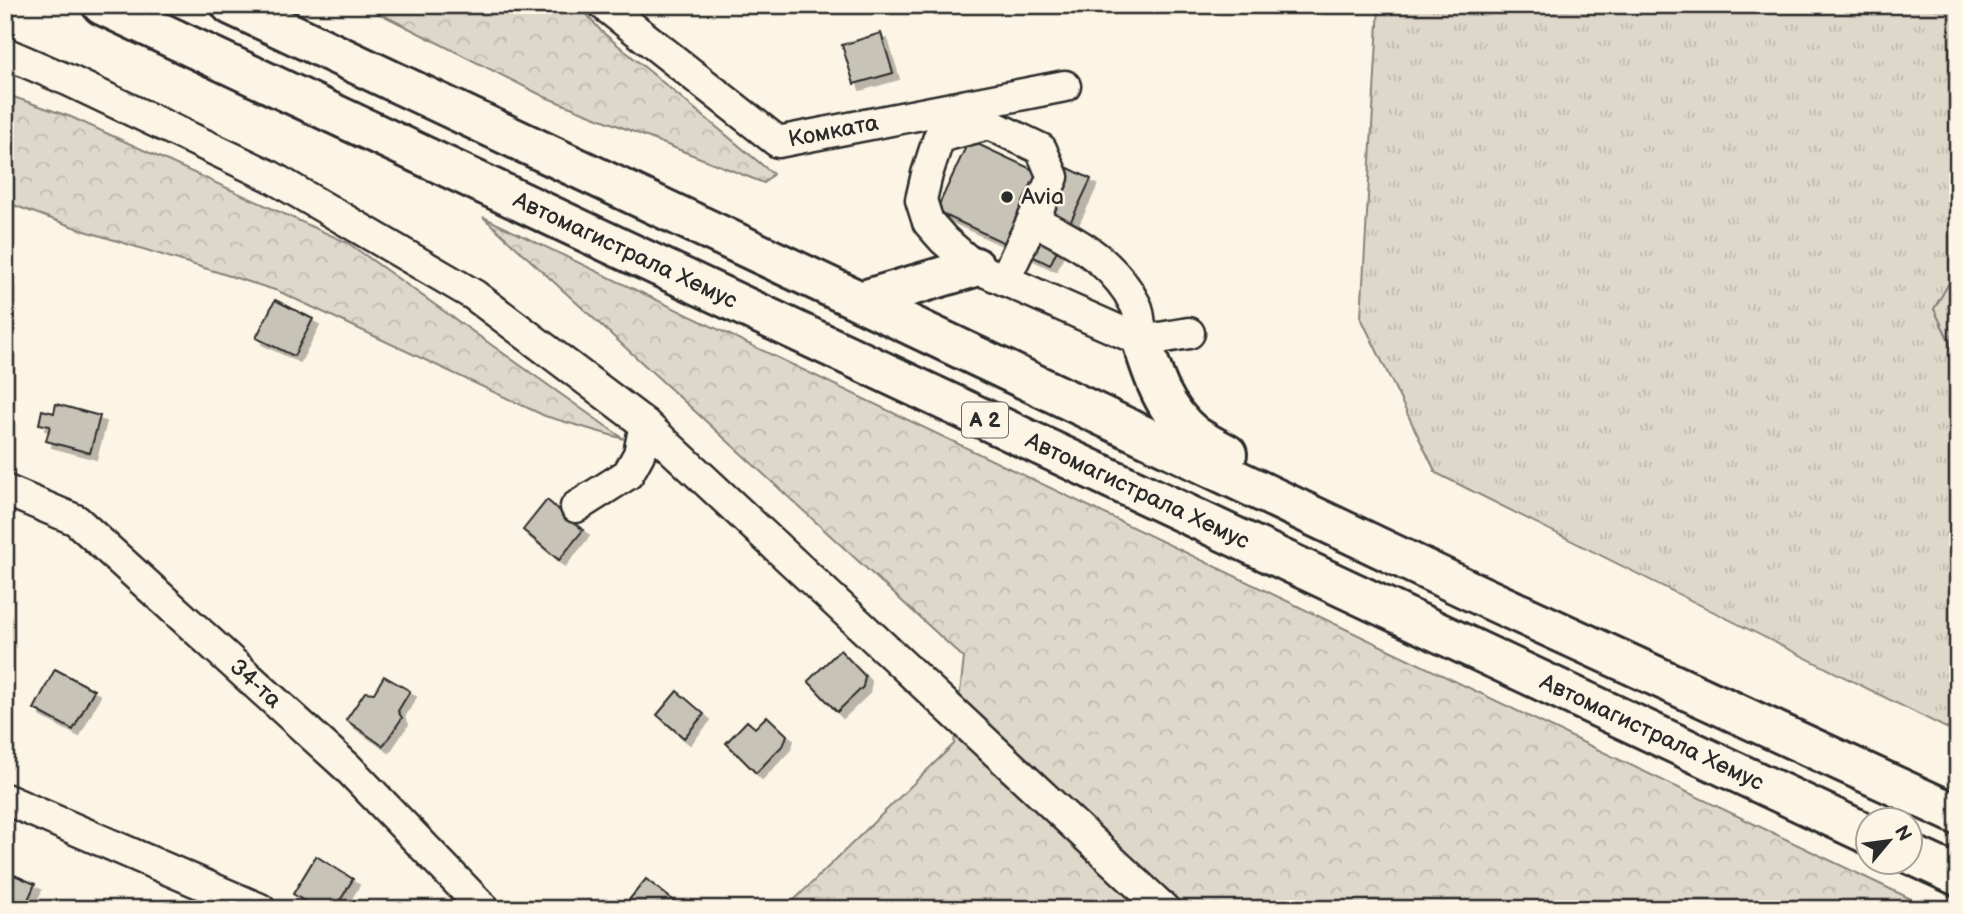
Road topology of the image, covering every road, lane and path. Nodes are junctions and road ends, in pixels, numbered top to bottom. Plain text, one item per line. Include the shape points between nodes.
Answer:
1 (102, 5) edge
2 (231, 5) edge
3 (604, 5) edge
4 (5, 53) edge
5 (1065, 86) dead end
6 (936, 124) junction
7 (1033, 220) junction
8 (990, 273) junction
9 (860, 301) junction
10 (1189, 333) dead end
11 (1142, 341) junction
12 (645, 424) junction
13 (5, 490) edge
14 (576, 507) dead end
15 (1473, 592) junction
16 (5, 799) edge
17 (1958, 815) edge
18 (1854, 827) edge
19 (1924, 860) edge
20 (1958, 876) edge
21 (260, 909) edge
22 (484, 909) edge
23 (1164, 909) edge

1 - 18 highway, Автомагистрала Хемус / A 2
2 - 9 highway, A 2
3 - 6 street, Комката via 778,142
4 - 12 street via 270,176 474,295
5 - 6 street, Комката
6 - 7 street via 989,124 1041,149 1053,177
6 - 8 street via 921,200 928,222 944,240
7 - 8 street
7 - 11 street via 1077,242 1107,266 1137,306
8 - 9 highway
8 - 11 street
9 - 15 highway, A 2
10 - 11 street
11 - 15 highway via 1164,400 1191,432
12 - 14 street via 639,454 628,474
12 - 23 street
13 - 22 street, 34-та via 76,520 347,767
15 - 17 highway, A 2
16 - 21 street
19 - 20 highway

